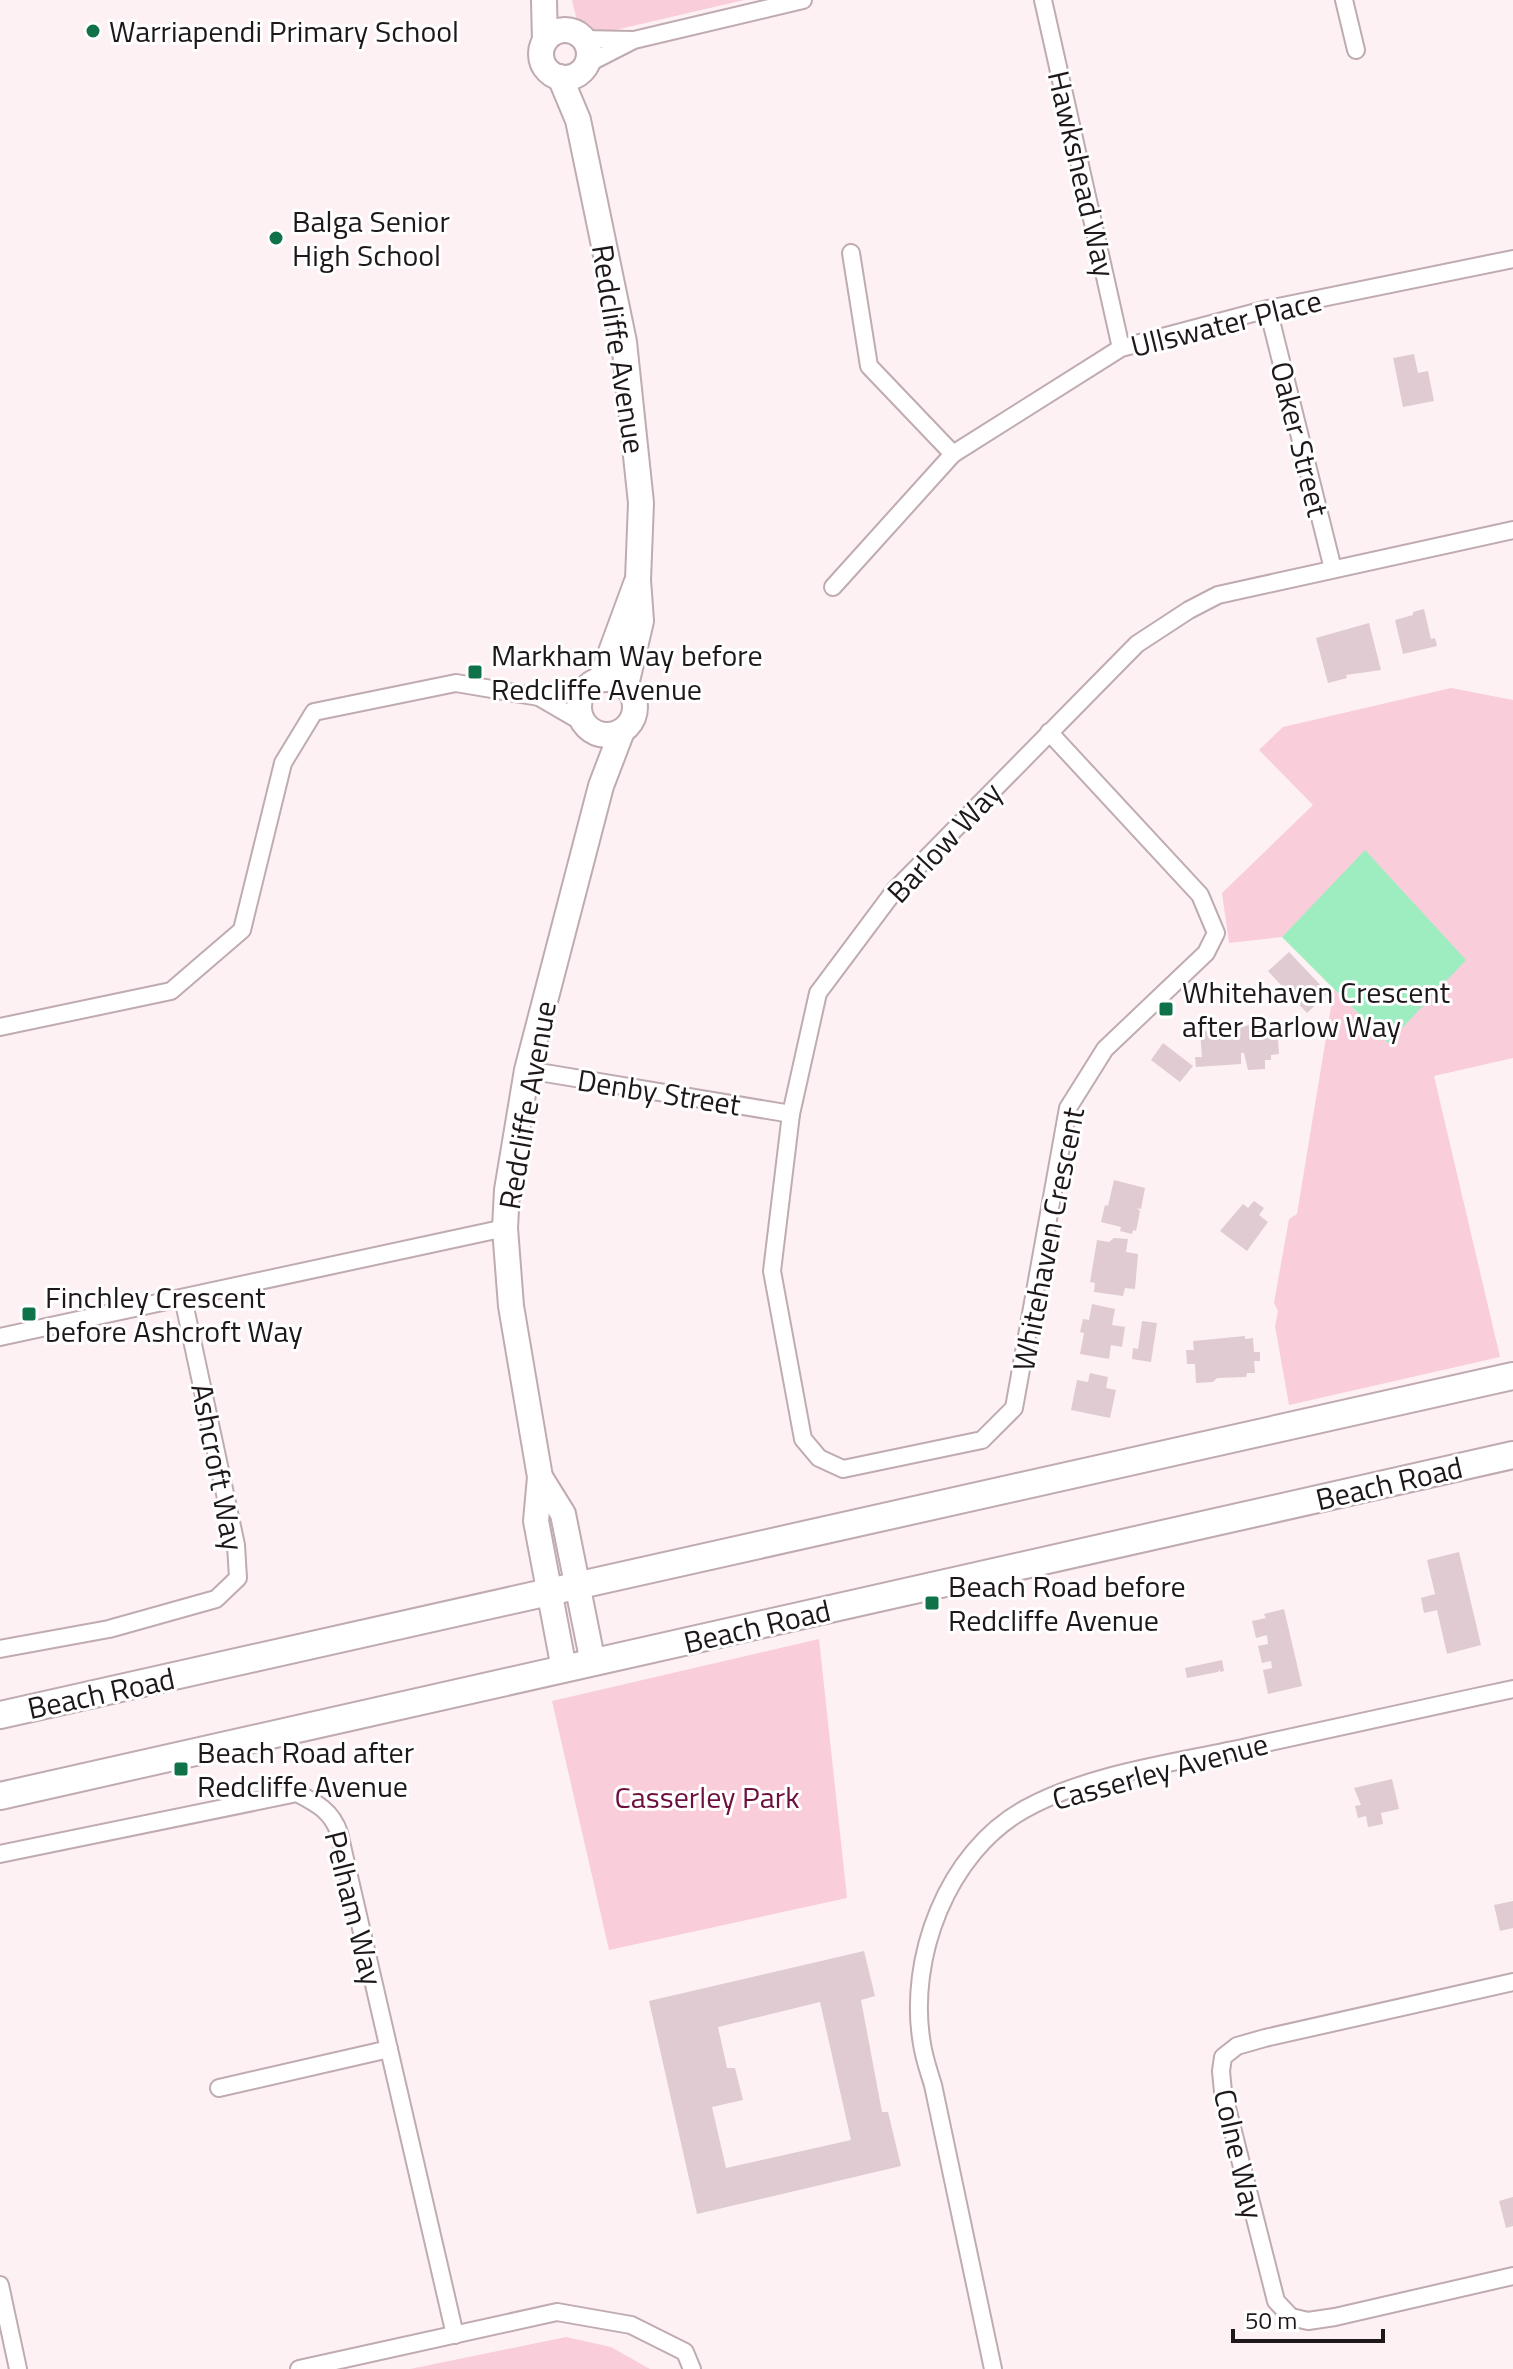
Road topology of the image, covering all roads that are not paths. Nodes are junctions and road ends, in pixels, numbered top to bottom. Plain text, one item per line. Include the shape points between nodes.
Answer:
1 (544, 0) edge
2 (550, 0) edge
3 (803, 0) edge
4 (1043, 0) edge
5 (1344, 0) edge
6 (578, 35) junction
7 (634, 40) junction
8 (545, 41) junction
9 (1356, 50) dead end
10 (576, 71) junction
11 (851, 253) dead end
12 (1513, 259) edge
13 (1268, 309) junction
14 (1121, 348) junction
15 (953, 454) junction
16 (1513, 530) edge
17 (1333, 569) junction
18 (638, 580) junction
19 (833, 587) dead end
20 (597, 681) junction
21 (626, 685) junction
22 (539, 697) junction
23 (585, 725) junction
24 (622, 731) junction
25 (1049, 732) junction
26 (601, 786) junction
27 (0, 1027) edge
28 (527, 1070) junction
29 (791, 1114) junction
30 (505, 1228) junction
31 (183, 1298) junction
32 (0, 1337) edge
33 (1513, 1376) edge
34 (1513, 1455) edge
35 (819, 1458) joint
36 (540, 1477) junction
37 (577, 1587) junction
38 (549, 1594) junction
39 (0, 1649) edge
40 (593, 1663) junction
41 (564, 1669) junction
42 (1513, 1689) edge
43 (0, 1715) edge
44 (0, 1796) edge
45 (0, 1854) edge
46 (1513, 1982) edge
47 (389, 2049) junction
48 (219, 2088) dead end
49 (1513, 2276) edge
50 (0, 2285) edge
51 (455, 2335) junction
52 (18, 2369) edge
53 (299, 2369) edge
54 (692, 2369) edge
55 (993, 2369) edge

1 - 8 street
2 - 6 street
3 - 7 street
4 - 14 street, Hawkshead Way
5 - 9 street
6 - 7 street
6 - 8 street via 558,32
6 - 10 street via 588,49
7 - 10 street
8 - 10 street via 547,70
10 - 18 street, Redcliffe Avenue via 578,120 624,342 641,503
11 - 15 street via 869,366
12 - 13 street, Ullswater Place
13 - 14 street, Ullswater Place
13 - 17 street, Oaker Street
14 - 15 street, Ullswater Place
15 - 19 street, Ullswater Place
16 - 17 street, Barlow Way
17 - 25 street, Barlow Way via 1218,595 1189,610 1137,644
18 - 20 street, Redcliffe Avenue
18 - 21 street, Redcliffe Avenue via 641,621
20 - 21 street
20 - 22 street
20 - 23 street via 586,688 578,705
21 - 24 street via 636,710
22 - 23 street
22 - 27 street via 456,683 314,712 283,763 242,930 171,991
23 - 24 street via 604,735
23 - 26 street, Redcliffe Avenue
24 - 26 street, Redcliffe Avenue
25 - 29 street, Barlow Way via 895,890 818,993
25 - 35 street, Whitehaven Crescent via 1200,895 1216,933 1206,953 1105,1049 1068,1108 1014,1408 982,1440 843,1469
26 - 28 street, Redcliffe Avenue
28 - 29 street, Denby Street
28 - 30 street, Redcliffe Avenue
29 - 35 street, Barlow Way via 772,1271 803,1439
30 - 31 street
30 - 36 street, Redcliffe Avenue via 511,1306
31 - 32 street
31 - 39 street, Ashcroft Way via 236,1545 238,1578 216,1599 109,1629
33 - 37 main road, Beach Road
34 - 40 main road, Beach Road
36 - 37 street, Redcliffe Avenue via 563,1514
36 - 38 street, Redcliffe Avenue via 536,1521
37 - 38 main road, Beach Road
37 - 40 street, Redcliffe Avenue
38 - 41 street, Redcliffe Avenue
38 - 43 main road, Beach Road
40 - 41 main road, Beach Road
41 - 44 main road, Beach Road
42 - 55 street, Casserley Avenue via 1081,1786 1024,1809 963,1866 924,1945 919,2006 922,2044
45 - 47 street, Pelham Way via 297,1793 323,1807 335,1822
46 - 49 street, Colne Way via 1237,2046 1223,2057 1221,2071 1266,2269 1276,2301 1291,2317 1335,2317
47 - 48 street
47 - 51 street, Pelham Way
50 - 52 street
51 - 53 street
51 - 54 street via 557,2312 631,2325 685,2352

